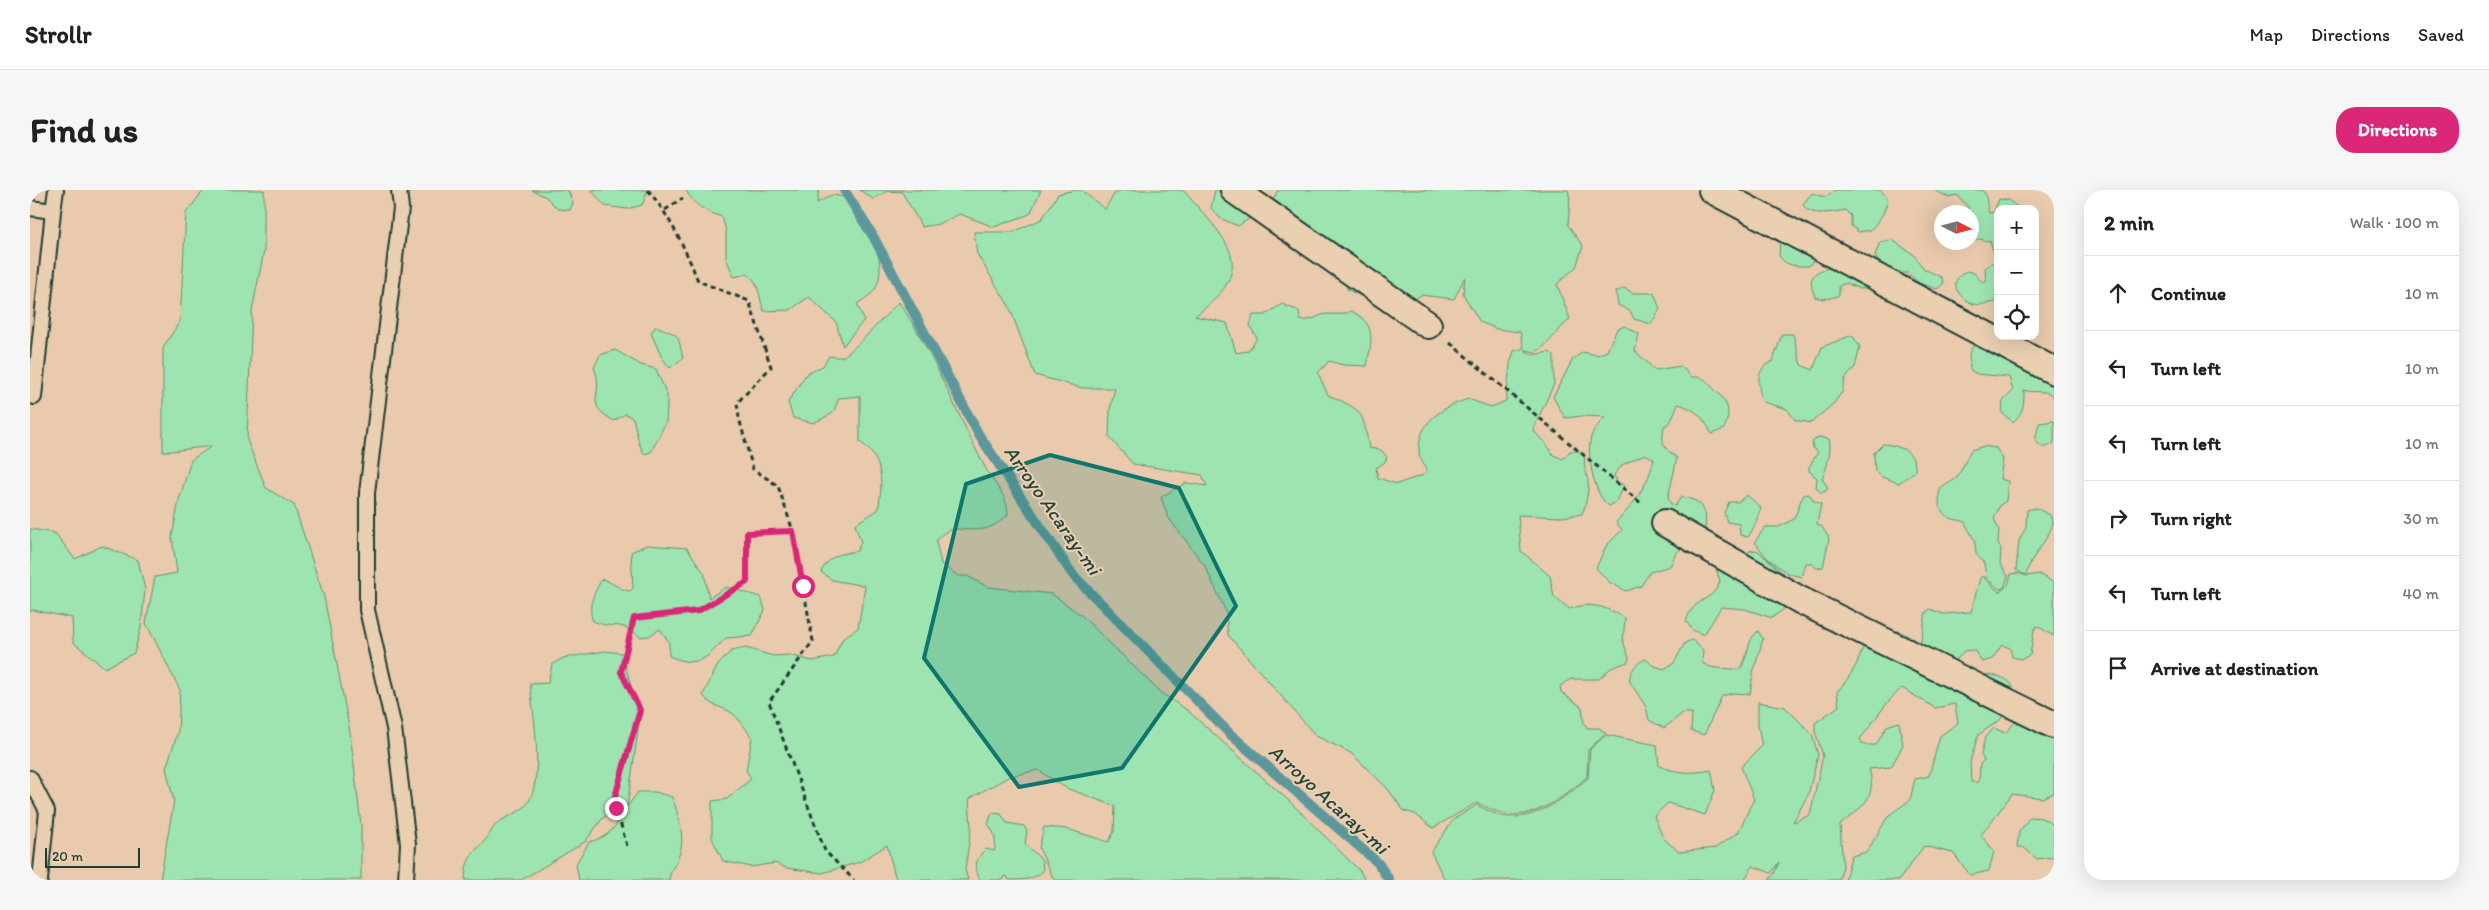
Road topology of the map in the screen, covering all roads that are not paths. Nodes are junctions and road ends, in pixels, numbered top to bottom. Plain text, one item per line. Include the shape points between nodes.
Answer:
1 (56, 190) edge
2 (399, 190) edge
3 (1234, 190) edge
4 (1712, 190) edge
5 (30, 208) edge
6 (53, 211) junction
7 (1428, 324) road end
8 (2054, 371) edge
9 (34, 397) dead end
10 (1665, 523) road end
11 (2054, 725) edge
12 (30, 778) edge
13 (40, 880) edge
14 (406, 880) edge

1 - 6 lane
2 - 14 lane via 401,208 368,493 367,610 394,728 408,844
3 - 7 street
4 - 8 street
5 - 6 lane
6 - 9 lane
10 - 11 street via 1800,600
12 - 13 lane via 46,811

